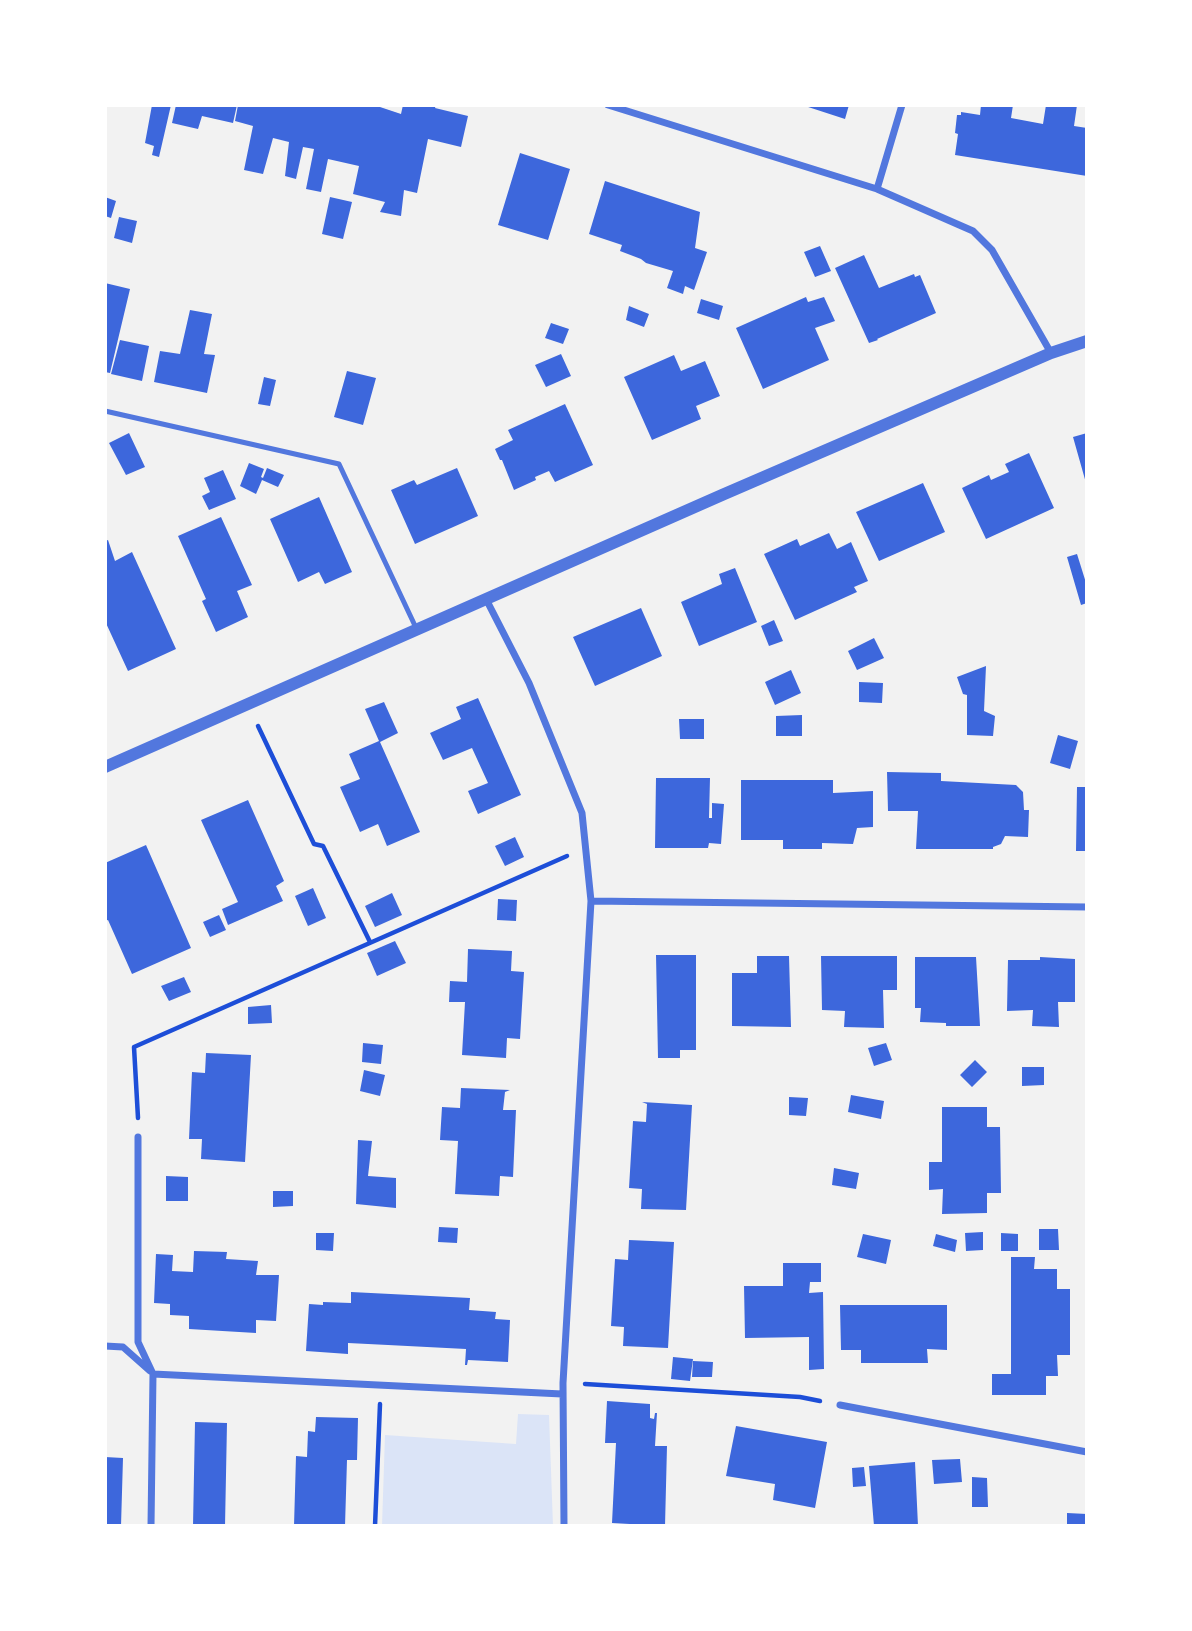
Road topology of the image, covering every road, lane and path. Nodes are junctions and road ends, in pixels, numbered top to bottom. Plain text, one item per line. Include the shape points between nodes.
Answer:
1 (608, 105) edge
2 (902, 105) edge
3 (877, 190) junction
4 (1087, 341) edge
5 (1051, 353) junction
6 (105, 411) edge
7 (486, 599) junction
8 (417, 630) junction
9 (247, 704) junction
10 (105, 768) edge
11 (586, 847) junction
12 (591, 901) junction
13 (1087, 907) edge
14 (370, 942) junction
15 (138, 1137) joint
16 (105, 1346) edge
17 (153, 1374) junction
18 (563, 1383) junction
19 (381, 1385) junction
20 (562, 1394) junction
21 (840, 1405) joint
22 (1087, 1451) edge
23 (151, 1526) edge
24 (375, 1526) edge
25 (564, 1526) edge

1 - 3 street
2 - 3 street
3 - 5 street via 973,231 992,250
4 - 5 street
5 - 7 street
6 - 8 lane via 339,464
7 - 8 street
7 - 11 street via 529,683 582,813
8 - 9 street
9 - 10 street
9 - 14 path via 314,845 323,846
11 - 12 street
11 - 14 path
12 - 13 street
12 - 18 street
14 - 15 path via 135,1046
15 - 17 street via 138,1342
16 - 17 street via 122,1347
17 - 19 street
17 - 23 street
18 - 20 street
18 - 21 path via 800,1397
19 - 20 street
19 - 24 path
20 - 25 street
21 - 22 street

